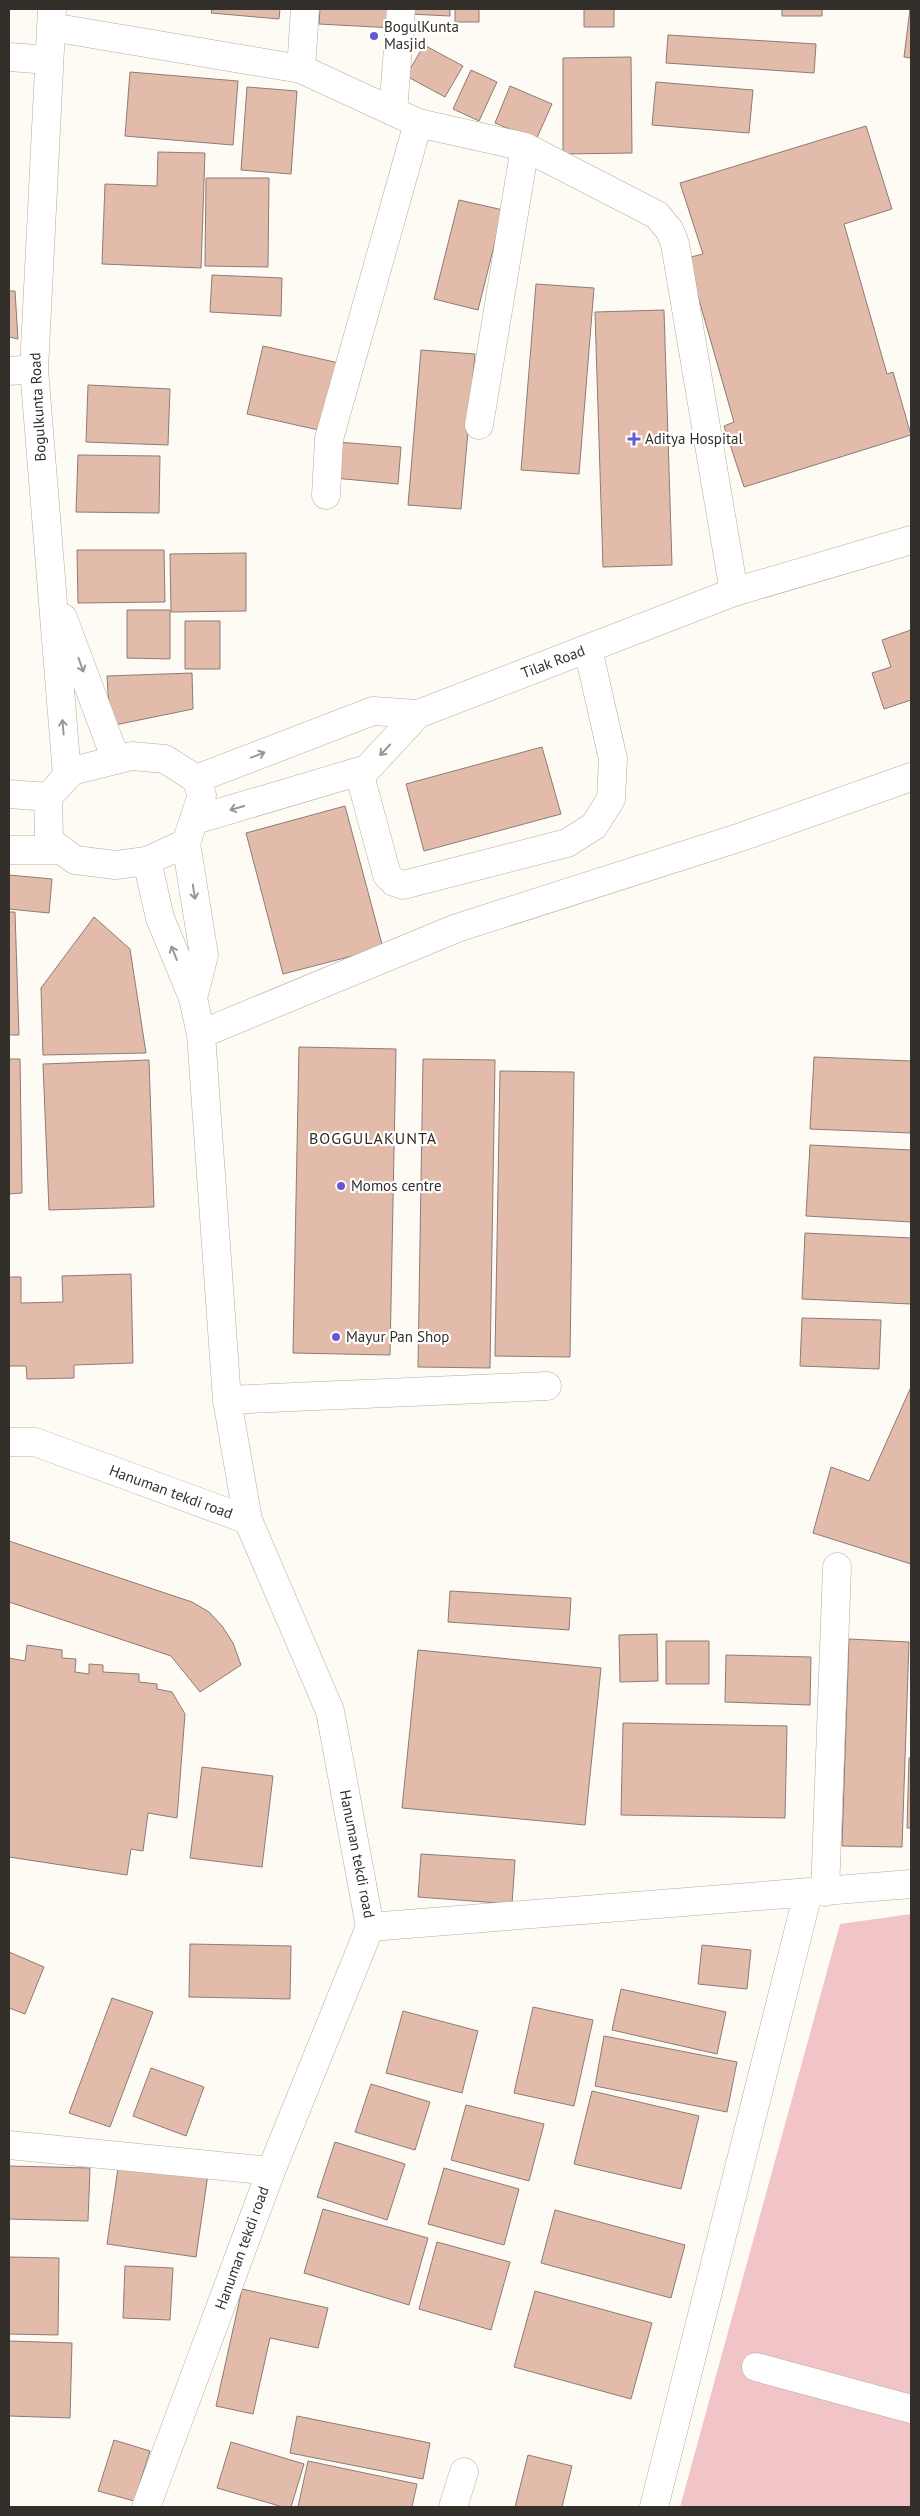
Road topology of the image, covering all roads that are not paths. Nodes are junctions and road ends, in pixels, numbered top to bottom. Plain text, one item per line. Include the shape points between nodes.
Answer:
1 (306, 9) edge
2 (401, 9) edge
3 (52, 18) edge
4 (9, 58) edge
5 (49, 60) junction
6 (301, 69) junction
7 (406, 117) junction
8 (525, 147) junction
9 (21, 370) edge
10 (479, 425) dead end
11 (326, 495) dead end
12 (911, 540) edge
13 (52, 586) junction
14 (734, 592) junction
15 (588, 649) junction
16 (418, 714) junction
17 (116, 760) junction
18 (359, 772) junction
19 (67, 776) junction
20 (911, 777) edge
21 (196, 778) junction
22 (9, 794) edge
23 (48, 797) junction
24 (190, 832) junction
25 (9, 850) edge
26 (62, 850) junction
27 (146, 861) junction
28 (193, 998) junction
29 (200, 1034) junction
30 (547, 1386) dead end
31 (227, 1400) junction
32 (9, 1442) edge
33 (248, 1520) junction
34 (837, 1567) dead end
35 (911, 1884) edge
36 (817, 1892) junction
37 (370, 1927) junction
38 (9, 2145) edge
39 (271, 2171) junction
40 (756, 2367) dead end
41 (911, 2409) edge
42 (464, 2472) dead end
43 (146, 2507) edge
44 (454, 2507) edge
45 (654, 2507) edge

1 - 6 street
2 - 7 street
3 - 5 street, Bogulkunta Road
3 - 6 street
4 - 5 street
5 - 9 street, Bogulkunta Road
6 - 7 street
7 - 8 street
7 - 11 street via 329,439
8 - 10 street
8 - 14 street via 657,215 670,232 675,244
9 - 13 street, Bogulkunta Road
12 - 14 street, Tilak Road
13 -> 17 street
19 -> 13 street, Bogulkunta Road
14 - 15 street, Tilak Road
15 - 16 street, Tilak Road
15 - 18 street via 613,759 611,799 594,826 567,844 403,885 394,882 388,875
16 -> 18 street via 367,769
21 -> 16 street, Tilak Road via 373,710
17 - 19 street via 72,770
17 - 21 street via 132,756 165,759
18 -> 24 street
19 - 23 street
20 - 29 street via 741,837 457,928
21 - 24 street via 202,795
22 - 23 street
23 - 26 street via 49,841
24 - 27 street
24 -> 28 street via 204,955
25 - 26 street
26 - 27 street via 75,860 115,865
28 -> 27 street via 160,918
28 - 29 street
29 - 31 street
30 - 31 street
31 - 33 street
32 - 33 street, Hanuman tekdi road via 35,1442
33 - 37 street, Hanuman tekdi road via 330,1711
34 - 36 street
35 - 36 street
36 - 37 street
36 - 45 street
37 - 39 street, Hanuman tekdi road
38 - 39 street
39 - 43 street, Hanuman tekdi road
40 - 41 street
42 - 44 street

